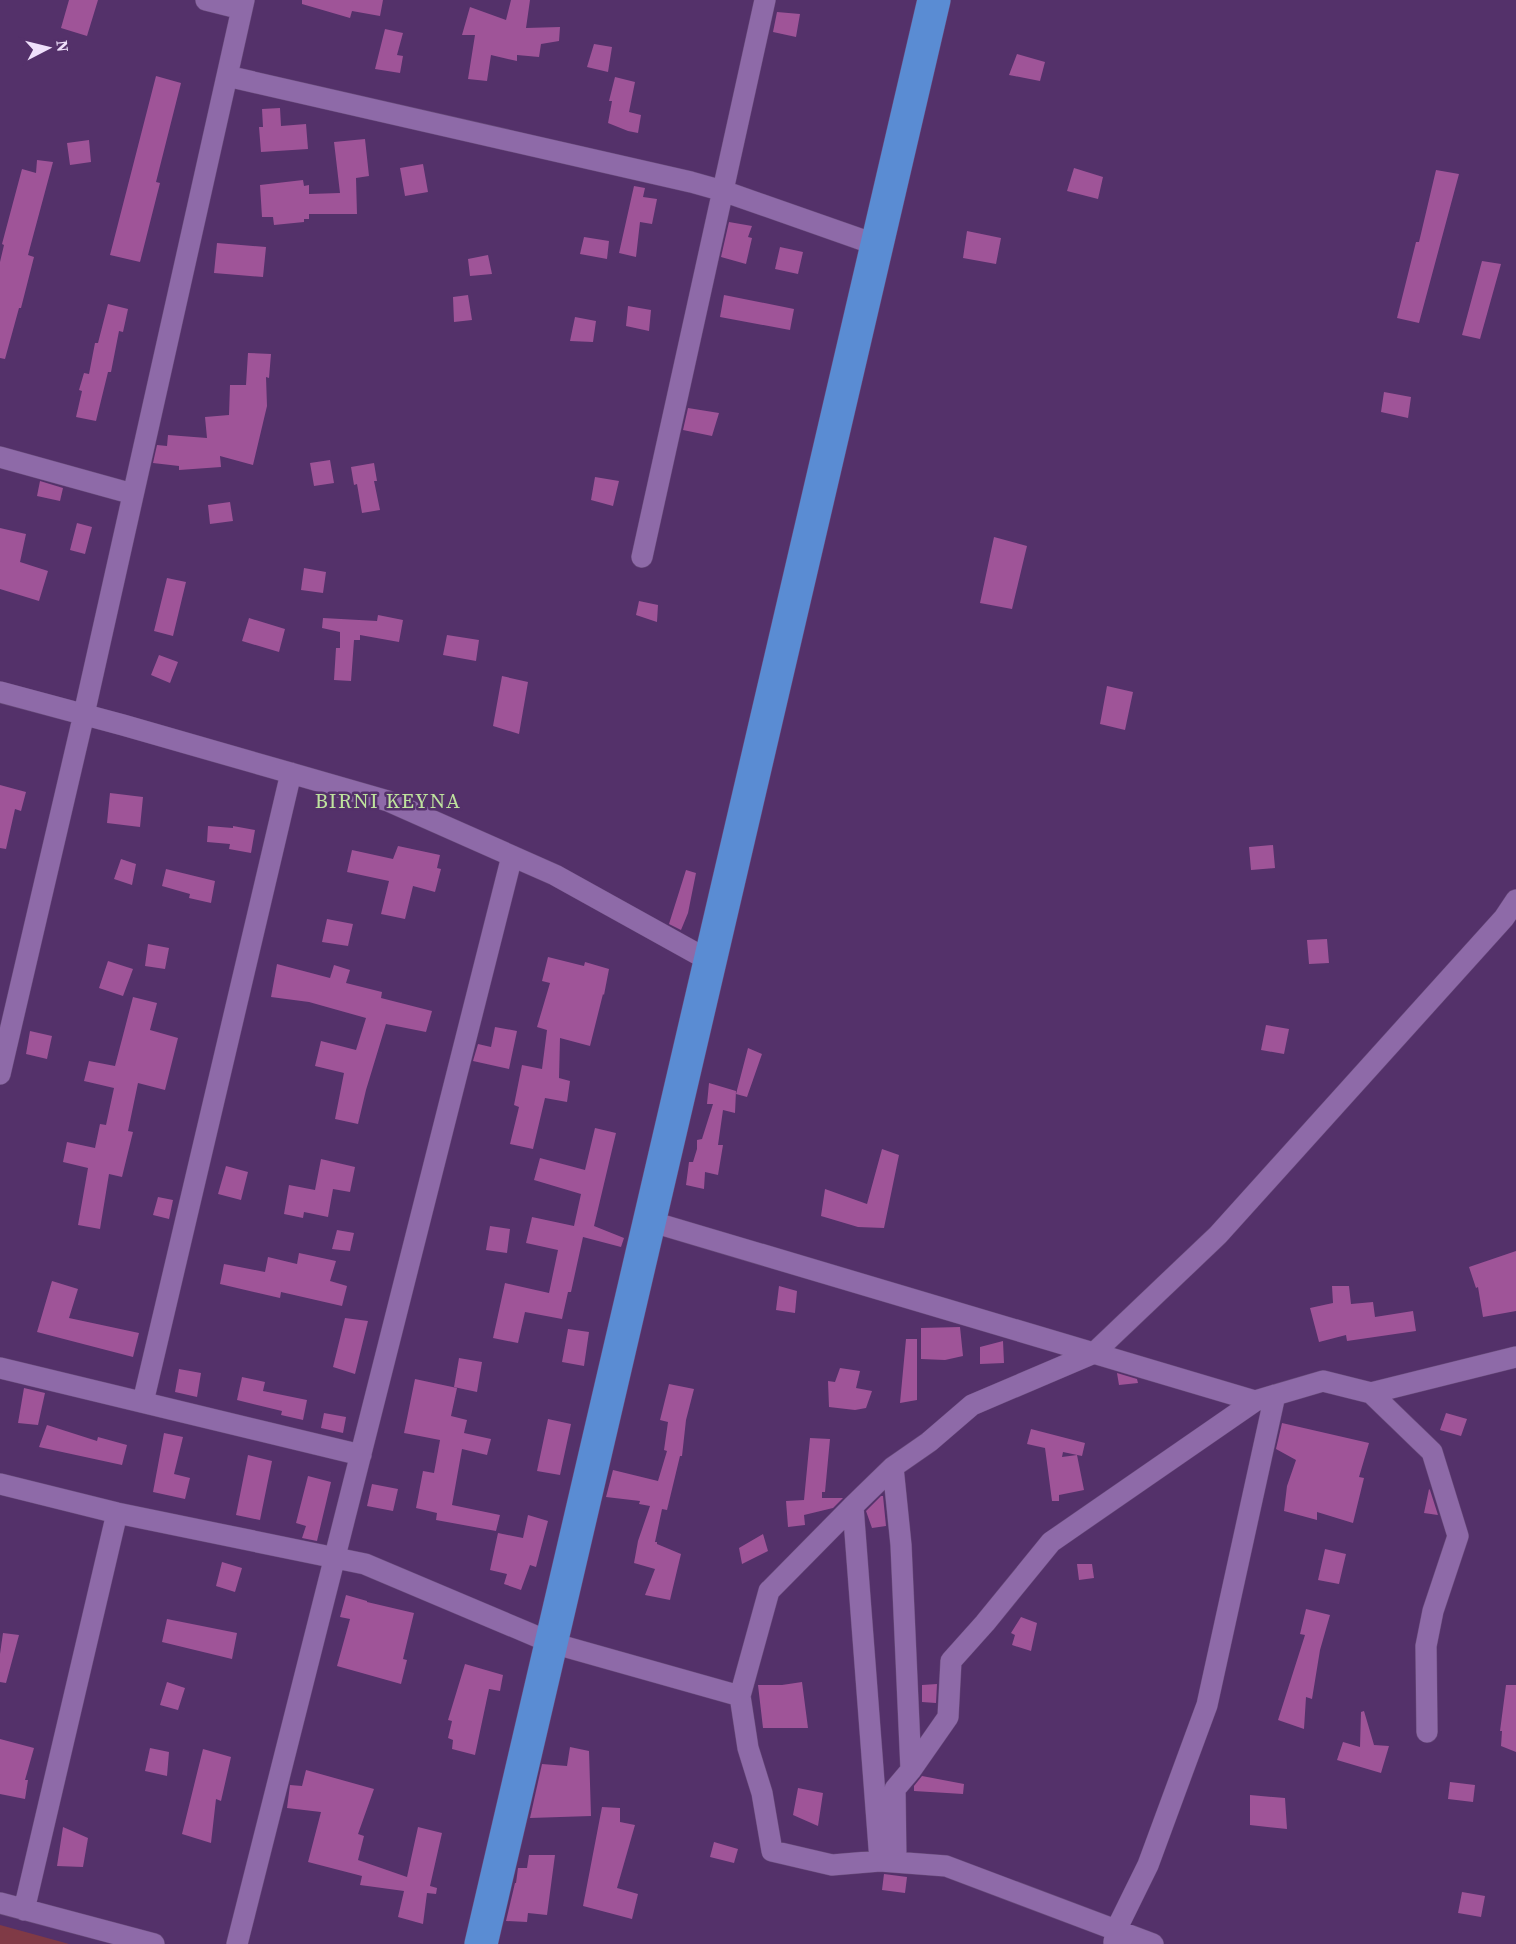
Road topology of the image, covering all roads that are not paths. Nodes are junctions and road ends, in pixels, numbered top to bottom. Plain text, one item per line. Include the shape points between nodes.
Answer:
1 (206, 0) edge
2 (765, 0) edge
3 (934, 0) edge
4 (243, 5) edge
5 (227, 76) junction
6 (723, 191) junction
7 (877, 245) junction
8 (0, 458) edge
9 (133, 494) junction
10 (642, 557) dead end
11 (0, 692) edge
12 (84, 714) junction
13 (291, 773) junction
14 (512, 855) junction
15 (1516, 900) edge
16 (710, 961) junction
17 (0, 1074) edge
18 (650, 1221) junction
19 (1094, 1353) junction
20 (1516, 1357) edge
21 (0, 1368) edge
22 (1371, 1393) junction
23 (1265, 1398) junction
24 (143, 1401) junction
25 (361, 1455) junction
26 (893, 1467) junction
27 (0, 1484) edge
28 (853, 1506) junction
29 (117, 1513) junction
30 (334, 1558) junction
31 (552, 1643) junction
32 (740, 1696) junction
33 (1427, 1732) dead end
34 (911, 1770) junction
35 (888, 1861) junction
36 (0, 1903) edge
37 (24, 1910) junction
38 (1115, 1937) edge
39 (154, 1944) edge
40 (237, 1944) edge
41 (481, 1944) edge
42 (1153, 1944) edge

1 - 4 street
2 - 6 street
3 - 7 highway
4 - 5 street
5 - 6 street
5 - 9 street
6 - 7 street
6 - 10 street
7 - 16 highway
8 - 9 street
9 - 12 street
11 - 12 street
12 - 13 street
12 - 17 street
13 - 14 street via 388,801
13 - 24 street
14 - 16 street
14 - 25 street
15 - 19 street via 1218,1235
16 - 18 highway
18 - 19 street
18 - 31 highway
19 - 23 street
19 - 26 street via 972,1405
20 - 22 street
21 - 24 street
22 - 23 street via 1323,1381
22 - 33 street via 1432,1452 1458,1536 1433,1611 1426,1646
23 - 34 street via 1051,1542 951,1661 948,1718
23 - 38 street via 1207,1706 1148,1864
24 - 25 street
25 - 30 street
26 - 28 street
26 - 34 street via 901,1545
27 - 29 street
28 - 32 street via 769,1591
28 - 35 street
29 - 30 street
29 - 37 street
30 - 31 street via 365,1564
30 - 40 street
31 - 32 street
31 - 41 highway
32 - 35 street via 772,1851 832,1865
34 - 35 street via 895,1789
35 - 38 street via 946,1866
36 - 37 street
37 - 39 street
38 - 42 street

